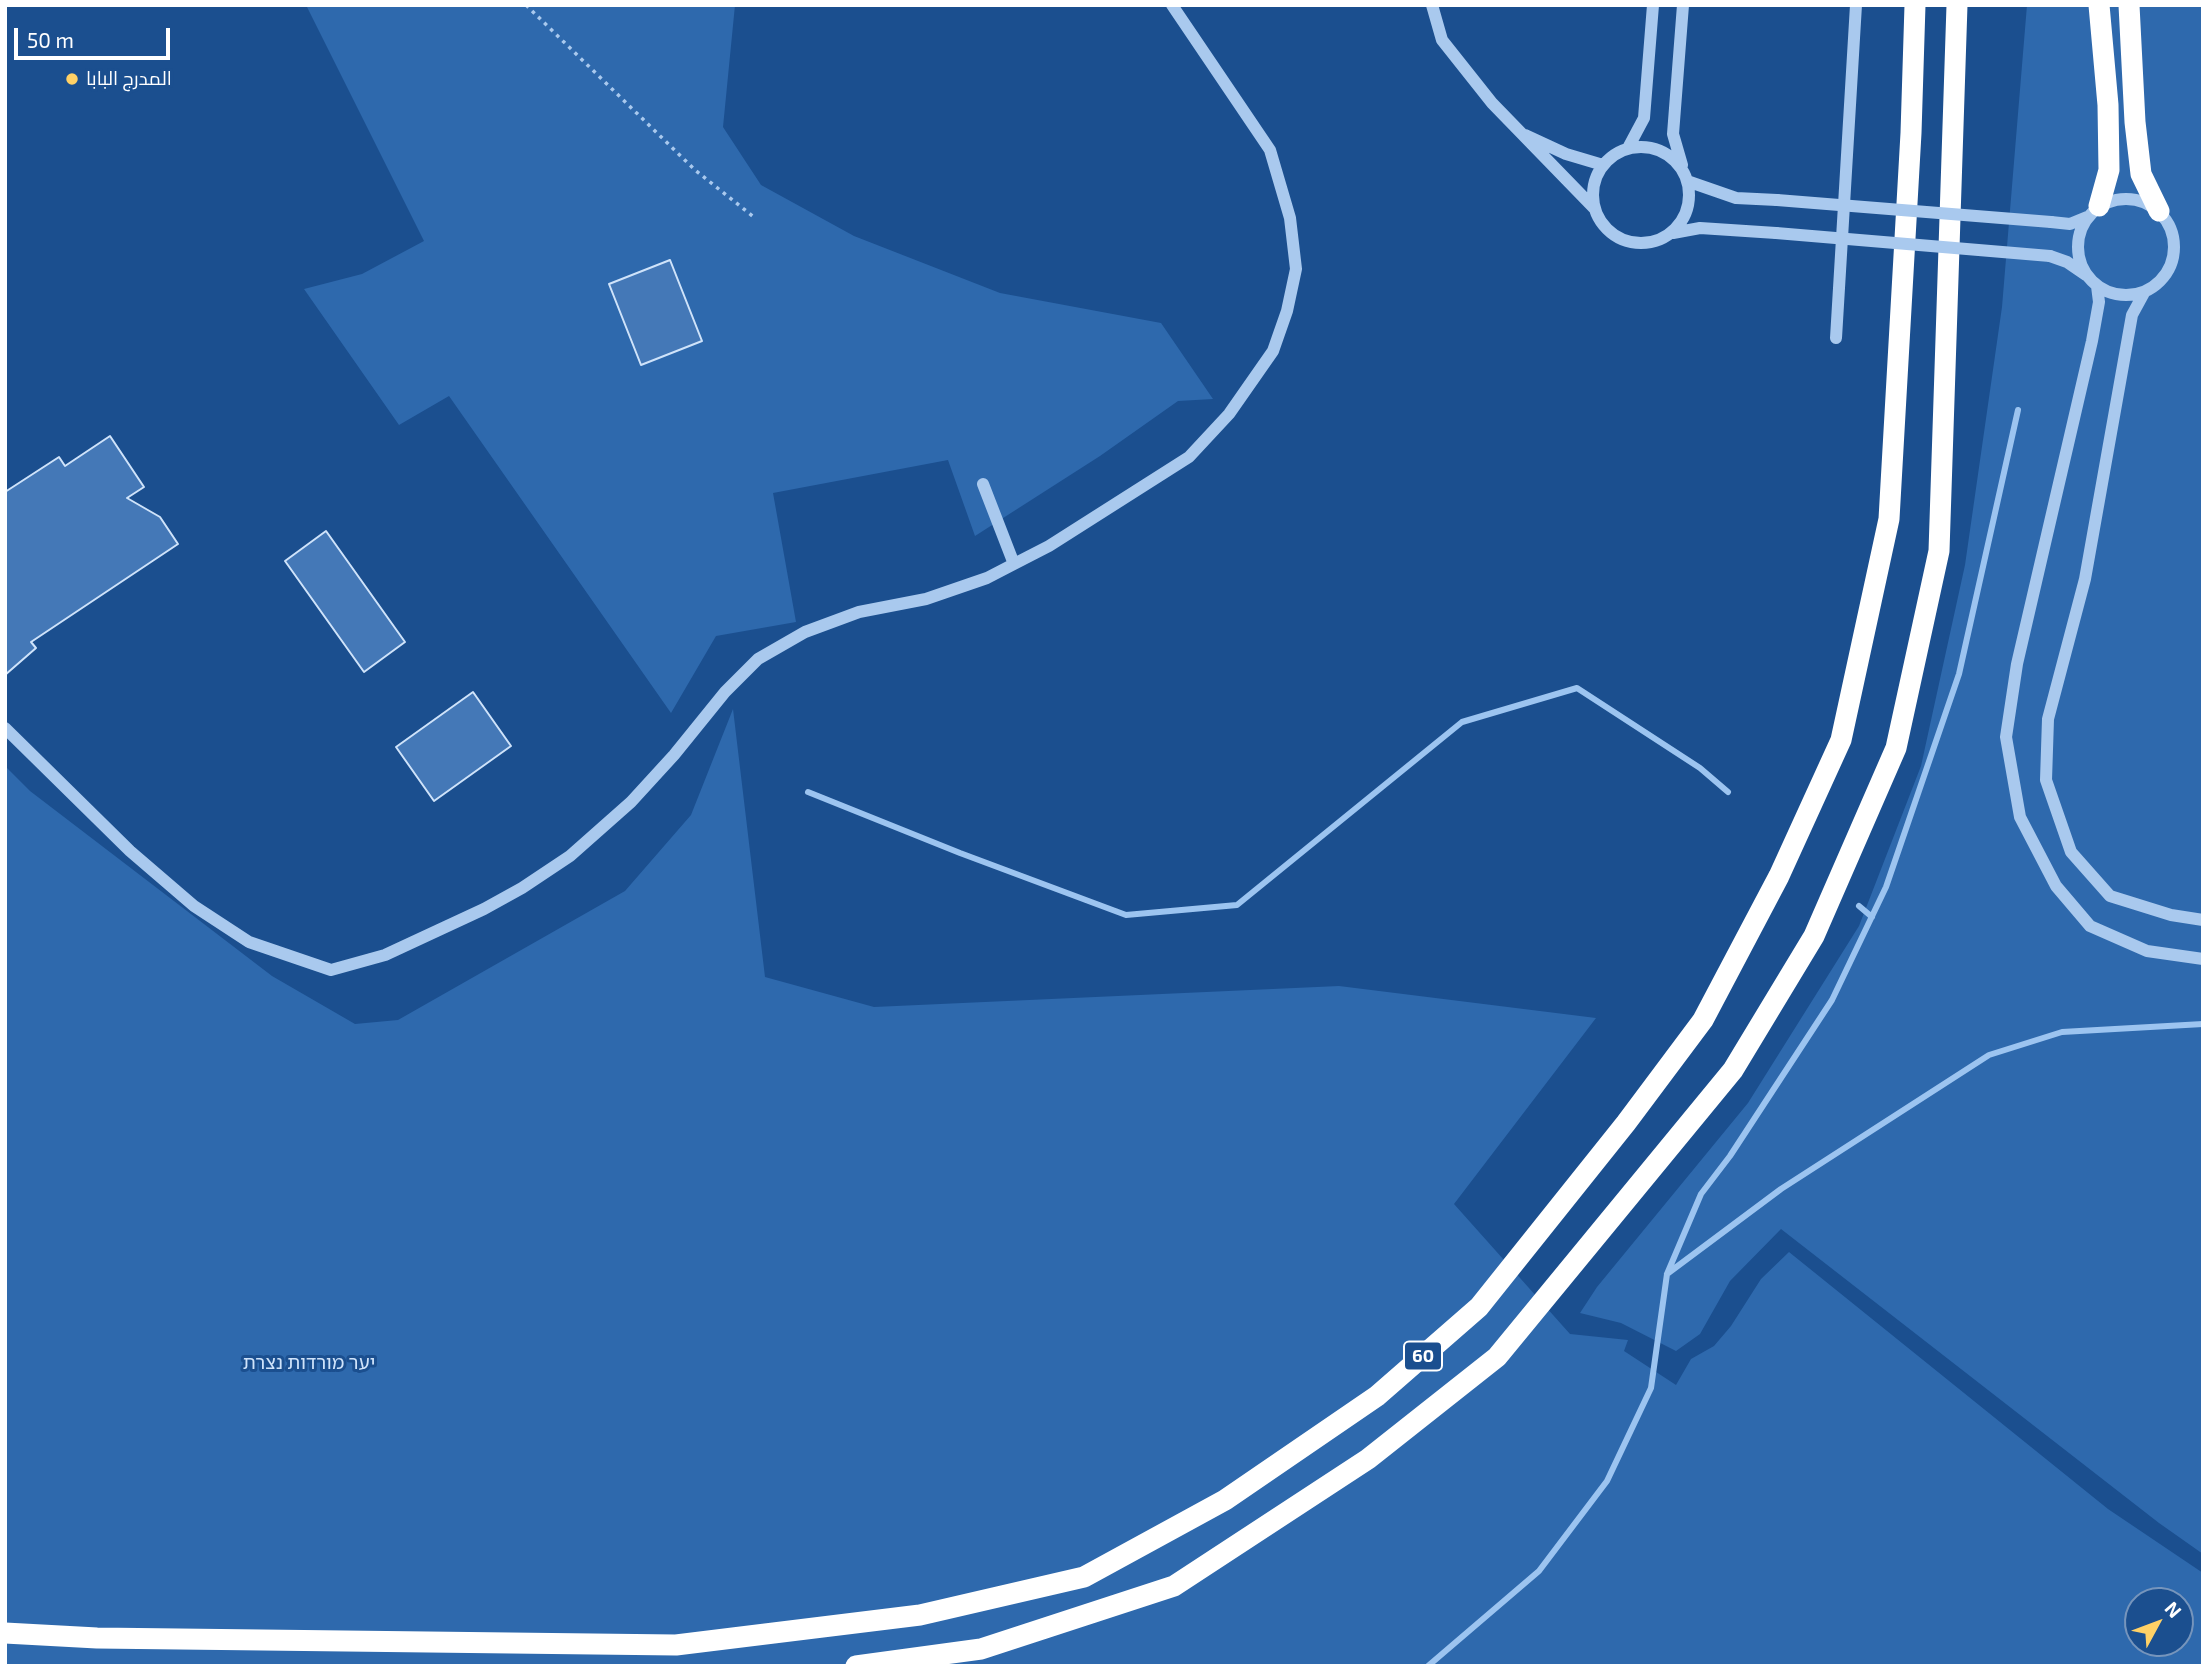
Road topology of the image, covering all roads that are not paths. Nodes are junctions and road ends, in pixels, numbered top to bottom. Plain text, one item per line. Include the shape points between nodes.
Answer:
1 (1171, 5) edge
2 (1432, 5) edge
3 (1653, 5) edge
4 (1683, 5) edge
5 (1856, 5) edge
6 (1915, 5) edge
7 (1957, 5) edge
8 (2099, 5) edge
9 (2129, 5) edge
10 (1518, 131) junction
11 (1628, 148) junction
12 (1603, 165) junction
13 (1686, 177) junction
14 (1594, 208) junction
15 (2093, 211) junction
16 (2159, 211) junction
17 (1673, 233) junction
18 (2086, 275) junction
19 (2097, 286) junction
20 (2144, 293) junction
21 (1836, 338) dead end
22 (983, 484) dead end
23 (1014, 564) junction
24 (5, 728) edge
25 (2203, 920) edge
26 (2203, 959) edge
27 (5, 1633) edge
28 (856, 1666) edge

1 - 23 street via 1270,150 1290,218 1296,269 1287,311 1273,351 1229,414 1189,457
2 - 10 street via 1443,40
3 - 11 street via 1644,118
4 - 13 street via 1673,134
5 - 21 street
6 - 27 highway, 60 via 1889,519 1841,740 1779,876 1703,1020 1479,1307 1388,1387 1225,1500 1084,1577 920,1615 676,1645
7 - 28 highway, 60 via 1939,551 1896,748 1814,936 1732,1070 1497,1357 1367,1459 1174,1586 981,1649
8 - 15 highway via 2109,170
9 - 16 highway via 2141,174
10 - 12 street via 1566,154
10 - 14 street
11 - 12 street
11 - 13 street via 1659,150 1674,159
12 - 14 street via 1595,178
13 - 15 street, bridge via 1735,198 2070,224
13 - 17 street via 1689,205
14 - 17 street via 1606,229 1627,242 1659,241
15 - 16 street via 2127,198
15 - 18 street via 2080,230 2077,245
16 - 20 street via 2175,241 2174,257 2158,284
17 - 18 street, bridge via 1700,229 1776,233 2050,256
18 - 19 street
19 - 20 street via 2112,294
19 - 26 street via 2092,341 2017,664 2006,737 2020,817 2056,886 2090,926 2147,951
20 - 25 street via 2132,315 2085,579 2048,719 2046,780 2071,852 2109,897
22 - 23 street
23 - 24 street via 926,599 859,612 805,632 758,659 631,802 570,856 484,909 385,955 331,970 249,942 194,906 130,851

